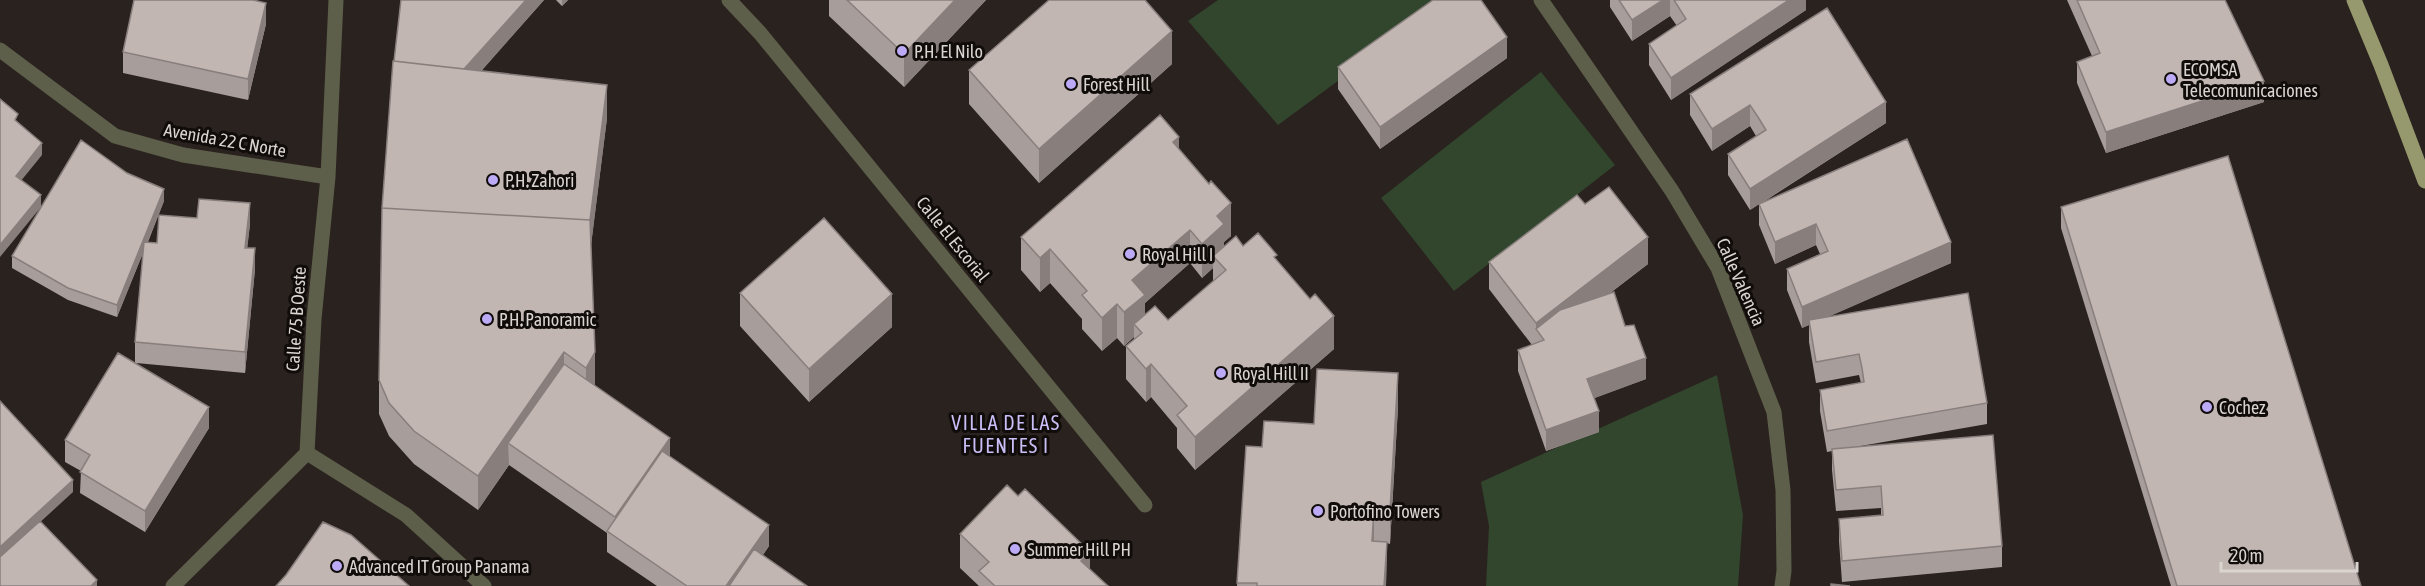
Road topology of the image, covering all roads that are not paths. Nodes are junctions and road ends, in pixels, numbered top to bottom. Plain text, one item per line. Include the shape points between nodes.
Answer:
1 (336, 0) edge
2 (729, 0) edge
3 (1541, 0) edge
4 (2354, 0) edge
5 (0, 50) edge
6 (328, 177) junction
7 (2425, 181) edge
8 (307, 453) junction
9 (1145, 505) dead end
10 (173, 586) edge
11 (484, 586) edge
12 (1782, 586) edge

1 - 6 street, Calle 75 B Oeste
2 - 9 street, Calle El Escorial
3 - 12 street, Calle Valencia via 1672,191 1718,268 1774,412 1783,490
4 - 7 main road
5 - 6 street, Avenida 22 C Norte via 115,136 183,156
6 - 8 street, Calle 75 B Oeste via 314,319
8 - 10 street
8 - 11 street via 406,515

